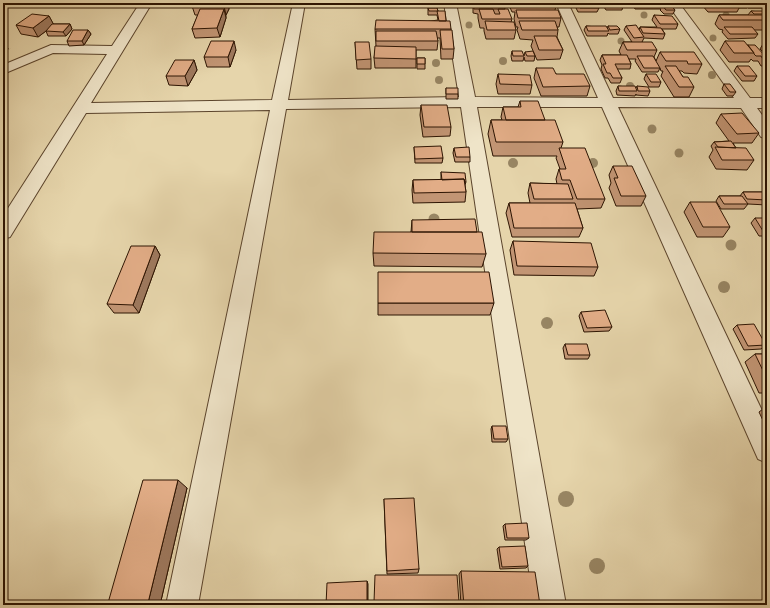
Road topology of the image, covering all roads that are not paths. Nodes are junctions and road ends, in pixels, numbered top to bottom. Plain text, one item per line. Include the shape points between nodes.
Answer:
1 (146, 3) edge
2 (300, 3) edge
3 (450, 3) edge
4 (562, 3) edge
5 (673, 3) edge
6 (117, 50) junction
7 (3, 70) edge
8 (468, 102) junction
9 (607, 102) junction
10 (745, 103) junction
11 (767, 103) edge
12 (279, 106) junction
13 (80, 108) junction
14 (767, 133) edge
15 (3, 232) edge
16 (767, 450) edge
17 (182, 605) edge
18 (550, 605) edge

1 - 6 street
2 - 12 street
3 - 8 street
4 - 9 street
5 - 10 street
6 - 7 street via 51,49
6 - 13 street
8 - 9 street
8 - 12 street
8 - 18 street
9 - 10 street
9 - 16 street
10 - 11 street
10 - 14 street
12 - 13 street
12 - 17 street
13 - 15 street

